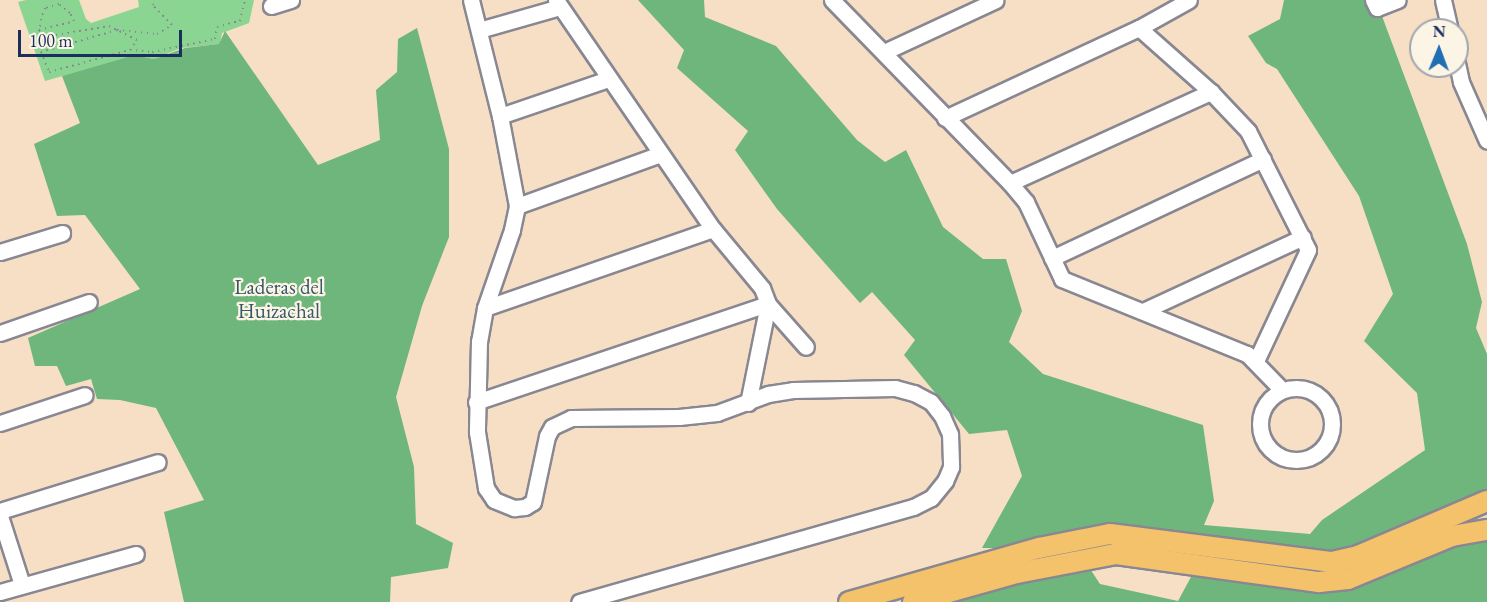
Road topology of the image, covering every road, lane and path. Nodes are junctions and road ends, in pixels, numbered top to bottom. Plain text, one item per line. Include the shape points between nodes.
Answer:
1 (151, 0) edge
2 (245, 0) edge
3 (291, 0) edge
4 (471, 0) edge
5 (832, 0) edge
6 (996, 0) edge
7 (1190, 0) edge
8 (1373, 0) edge
9 (1443, 0) edge
10 (1392, 1) edge
11 (558, 3) edge
12 (271, 6) dead end
13 (1447, 18) edge
14 (1139, 28) junction
15 (39, 30) junction
16 (117, 30) junction
17 (479, 30) junction
18 (130, 50) junction
19 (884, 52) junction
20 (1460, 78) edge
21 (608, 79) junction
22 (1211, 92) junction
23 (500, 116) junction
24 (945, 118) junction
25 (1487, 141) edge
26 (661, 154) junction
27 (1263, 159) junction
28 (1010, 183) junction
29 (517, 206) junction
30 (713, 229) junction
31 (62, 233) dead end
32 (1303, 237) junction
33 (0, 252) edge
34 (1052, 258) junction
35 (88, 302) dead end
36 (768, 304) junction
37 (485, 308) junction
38 (1143, 311) junction
39 (0, 333) edge
40 (806, 347) dead end
41 (1256, 361) junction
42 (1282, 390) junction
43 (85, 395) dead end
44 (476, 402) junction
45 (748, 403) junction
46 (0, 423) edge
47 (158, 462) dead end
48 (1482, 503) edge
49 (0, 510) edge
50 (0, 516) edge
51 (1484, 530) edge
52 (136, 554) dead end
53 (21, 585) junction
54 (0, 592) edge
55 (579, 602) edge
56 (849, 602) edge
57 (913, 602) edge

1 - 16 path via 172,25 157,34
2 - 18 path via 240,21 217,27 215,39 152,52
3 - 12 street
4 - 17 street
5 - 19 street
6 - 19 street
7 - 14 street
8 - 10 street via 1377,8
9 - 13 street
11 - 17 street
11 - 21 street
14 - 22 street
14 - 24 street
15 - 15 path via 57,25 74,21 70,12 58,4 45,8
15 - 16 path via 38,38 109,26
16 - 18 path via 137,40
16 - 18 path via 41,52 49,72
17 - 23 street
19 - 24 street
20 - 25 street
21 - 23 street
21 - 26 street
22 - 27 street via 1248,131
22 - 28 street
23 - 29 street
24 - 28 street
26 - 29 street
26 - 30 street
27 - 32 street
27 - 34 street
28 - 34 street via 1026,202
29 - 37 street
30 - 36 street via 762,288
30 - 37 street
31 - 33 street
32 - 38 street
32 - 41 street via 1308,250
34 - 38 street via 1062,279
35 - 39 street
36 - 40 street
36 - 44 street
36 - 45 street
37 - 44 street via 478,341
38 - 41 street
41 - 42 street
42 - 42 street via 1266,402 1262,412 1259,422 1264,443 1279,457 1299,461 1319,453 1331,436 1332,416 1322,397 1303,388
43 - 46 street
44 - 45 street via 486,488 503,506 525,507 533,502 547,436 561,421 717,414
45 - 55 street via 768,394 793,390 895,388 914,393 931,402 942,416 950,434 951,467 931,498 912,507
47 - 49 street
48 - 51 main road
48 - 56 main road via 1358,556 1332,562 1110,534 1039,548
50 - 53 street
51 - 57 main road via 1452,536 1348,579 1316,582 1116,554 1017,573
52 - 53 street
53 - 54 street

